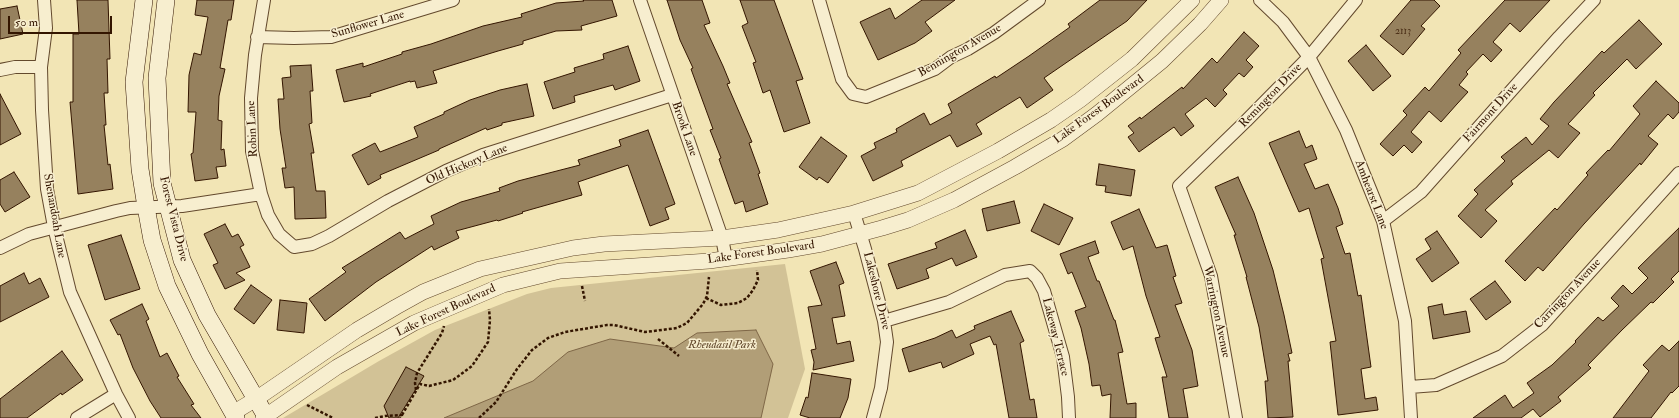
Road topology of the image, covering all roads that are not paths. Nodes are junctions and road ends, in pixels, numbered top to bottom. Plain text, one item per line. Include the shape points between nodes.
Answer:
1 (44, 0) edge
2 (144, 0) edge
3 (166, 0) edge
4 (264, 0) edge
5 (453, 0) edge
6 (640, 0) edge
7 (818, 0) edge
8 (1039, 0) edge
9 (1192, 0) edge
10 (1221, 0) edge
11 (1260, 0) edge
12 (1356, 0) edge
13 (1594, 0) edge
14 (257, 37) junction
15 (1309, 57) junction
16 (41, 67) junction
17 (0, 70) edge
18 (672, 95) junction
19 (1679, 173) edge
20 (1179, 186) joint
21 (261, 194) junction
22 (169, 206) junction
23 (146, 207) junction
24 (854, 213) junction
25 (1383, 222) junction
26 (54, 227) junction
27 (861, 234) junction
28 (722, 238) junction
29 (294, 247) joint
30 (0, 248) edge
31 (726, 259) junction
32 (884, 321) junction
33 (1410, 387) junction
34 (116, 394) junction
35 (256, 399) junction
36 (234, 415) edge
37 (265, 417) edge
38 (78, 418) edge
39 (129, 418) edge
40 (873, 418) edge
41 (1069, 418) edge
42 (1236, 418) edge
43 (1411, 418) edge

1 - 16 street, Shenandoah Lane via 46,28
2 - 23 main road, Forest Vista Drive via 134,82 140,169
3 - 22 main road, Forest Vista Drive via 157,78 162,183
4 - 14 street, Robin Lane
5 - 14 street, Sunflower Lane via 331,36
6 - 18 street, Brook Lane
7 - 8 street, Bennington Avenue via 842,79 853,94 866,97 934,69 994,33
9 - 24 street, Lake Forest Boulevard via 1132,59 1051,120 966,169 918,193
10 - 27 street, Lake Forest Boulevard via 1162,61 1063,139 954,200 908,220
11 - 15 street, Amhearst Lane via 1283,22
12 - 15 street, Remington Drive
13 - 25 street, Fairmont Drive via 1421,192
14 - 21 street, Robin Lane via 251,98 252,143
15 - 20 street, Remington Drive
15 - 25 street, Amhearst Lane via 1346,130
16 - 17 street
16 - 26 street, Shenandoah Lane via 47,189
18 - 28 street, Brook Lane
18 - 29 street, Old Hickory Lane via 483,155 388,201 329,236 312,244
19 - 33 street, Carrington Avenue via 1542,325 1502,356 1436,385
20 - 42 street, Warrington Avenue via 1211,276
21 - 22 street
21 - 29 street, Robin Lane via 268,216 279,234
22 - 23 street
22 - 35 main road, Forest Vista Drive via 182,260 188,274 207,315
23 - 26 street via 116,210
23 - 36 main road, Forest Vista Drive via 152,240 167,286 200,354
24 - 27 street, Lakeshore Drive
24 - 28 street, Lake Forest Boulevard via 778,230
25 - 33 street, Amhearst Lane via 1405,321
26 - 30 street via 30,234
26 - 34 street, Shenandoah Lane via 70,292
27 - 31 street, Lake Forest Boulevard via 822,244
27 - 32 street, Lakeshore Drive
28 - 31 street, Brook Lane
28 - 35 street, Lake Forest Boulevard via 604,244 573,248 480,269 423,292 396,307 357,330
31 - 37 street, Lake Forest Boulevard via 560,271 503,285 414,323 337,367
32 - 40 street, Lakeshore Drive via 886,358
32 - 41 street, Lakeway Terrace via 949,302 1005,275 1030,271 1044,291 1062,357
33 - 43 street, Amhearst Lane
34 - 38 street
34 - 39 street, Shenandoah Lane
35 - 36 street, Lake Forest Boulevard
35 - 37 main road, Forest Vista Drive

